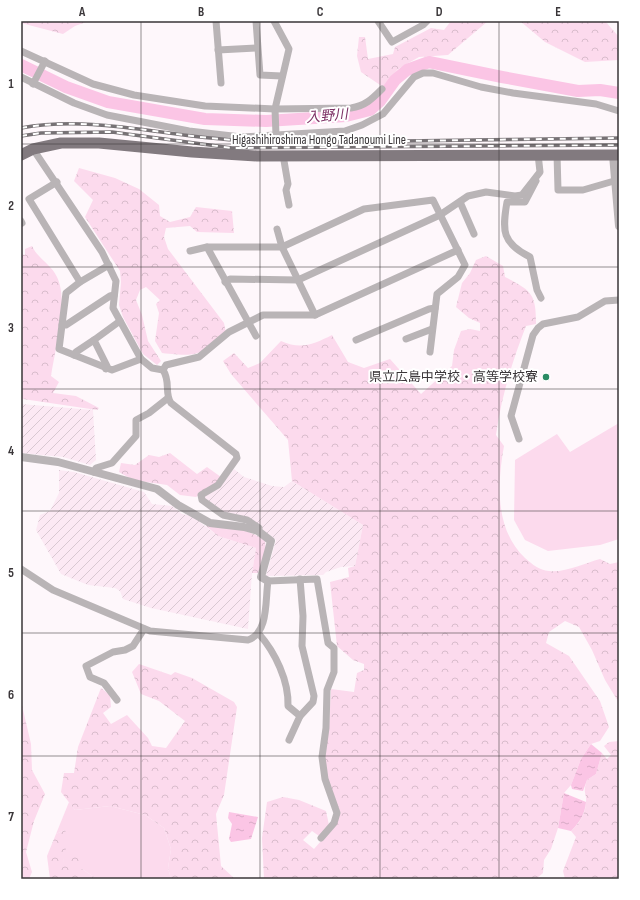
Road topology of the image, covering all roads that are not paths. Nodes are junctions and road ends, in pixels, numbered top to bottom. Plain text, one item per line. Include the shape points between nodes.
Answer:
1 (216, 21) edge
2 (256, 21) edge
3 (274, 21) edge
4 (378, 21) edge
5 (426, 21) edge
6 (257, 48) junction
7 (218, 50) junction
8 (21, 51) edge
9 (45, 61) junction
10 (282, 76) junction
11 (21, 77) edge
12 (221, 83) dead end
13 (33, 84) junction
14 (382, 89) dead end
15 (275, 109) junction
16 (619, 111) edge
17 (276, 135) junction
18 (33, 149) junction
19 (538, 154) junction
20 (557, 154) junction
21 (21, 155) edge
22 (616, 155) edge
23 (283, 156) junction
24 (614, 181) junction
25 (57, 182) junction
26 (531, 186) junction
27 (460, 202) junction
28 (289, 204) dead end
29 (440, 215) junction
30 (619, 226) edge
31 (277, 229) dead end
32 (474, 234) dead end
33 (207, 247) junction
34 (282, 247) junction
35 (458, 250) junction
36 (190, 251) dead end
37 (109, 265) junction
38 (298, 280) junction
39 (80, 282) junction
40 (225, 282) junction
41 (114, 295) junction
42 (541, 298) dead end
43 (619, 300) edge
44 (435, 308) junction
45 (315, 315) junction
46 (120, 322) junction
47 (248, 322) junction
48 (62, 325) junction
49 (432, 329) junction
50 (256, 336) dead end
51 (406, 339) dead end
52 (94, 340) junction
53 (356, 340) dead end
54 (430, 352) dead end
55 (74, 355) junction
56 (141, 359) junction
57 (106, 369) junction
58 (163, 370) junction
59 (168, 398) junction
60 (519, 438) dead end
61 (21, 457) edge
62 (94, 472) junction
63 (258, 531) junction
64 (21, 569) edge
65 (300, 579) junction
66 (268, 581) junction
67 (144, 629) junction
68 (259, 634) junction
69 (117, 700) dead end
70 (300, 716) junction
71 (289, 740) dead end
72 (321, 838) dead end

1 - 7 street
2 - 6 street
3 - 10 street via 289,49
4 - 5 street via 392,42
6 - 7 street
6 - 10 street via 260,75
7 - 12 street
8 - 9 street
9 - 13 street
9 - 15 street via 93,84 134,95 205,106
10 - 15 street
11 - 13 street
13 - 17 street via 107,115 140,123 241,137
14 - 15 street via 370,101 356,107
15 - 17 street
16 - 17 street via 596,104 506,92 433,73 423,73 414,77 383,114 362,125 345,131
18 - 21 main road, Higashihiroshima Hongo Tadanoumi Line
18 - 23 main road, Higashihiroshima Hongo Tadanoumi Line via 61,143 100,143 192,152
18 - 25 street
19 - 20 main road, Higashihiroshima Hongo Tadanoumi Line
19 - 23 main road, Higashihiroshima Hongo Tadanoumi Line
19 - 26 street via 540,172
20 - 22 main road, Higashihiroshima Hongo Tadanoumi Line
20 - 24 street via 558,190 583,190
22 - 24 street
23 - 28 street
24 - 30 street
25 - 37 street
25 - 39 street via 29,199
26 - 27 street via 522,195 486,192 468,196
26 - 42 street via 525,202 507,202 504,218 507,238 514,249 530,257
27 - 29 street
27 - 32 street
29 - 34 street via 433,200 364,209
29 - 35 street
29 - 38 street
31 - 34 street
33 - 34 street
33 - 36 street
33 - 40 street
34 - 38 street
35 - 44 street via 465,266 458,277 437,294
35 - 45 street
37 - 39 street
37 - 41 street via 116,281
38 - 40 street via 230,279
38 - 45 street
39 - 48 street via 66,293
40 - 47 street
41 - 46 street via 113,308
41 - 48 street
43 - 60 street via 604,301 578,317 543,324 533,334 511,416
44 - 49 street
44 - 53 street
45 - 47 street via 263,315
46 - 52 street
46 - 56 street
47 - 50 street
47 - 58 street via 229,332 200,357 166,365
48 - 55 street via 59,349
49 - 51 street
49 - 54 street
52 - 55 street
52 - 57 street via 107,366
55 - 57 street
56 - 57 street via 112,370
56 - 58 street via 152,368
58 - 59 street via 168,378
59 - 62 street via 136,420 136,436 112,462 96,468
59 - 63 street via 236,454 237,458 218,485 201,495 202,500 223,515 247,520 259,528
61 - 62 street via 58,462
62 - 63 street via 157,489 178,505 210,523
63 - 66 street via 271,541 261,577
64 - 67 street via 53,590
65 - 66 street
65 - 70 street via 302,646 314,696 313,702
65 - 72 street via 317,578 328,643 334,648 334,672 327,690 322,757 325,779 337,813 334,823
66 - 68 street via 264,620
67 - 68 street via 248,640
67 - 69 street via 134,646 112,652 86,666 90,677 104,683
68 - 70 street via 267,643 280,670 288,696 288,706
70 - 71 street

